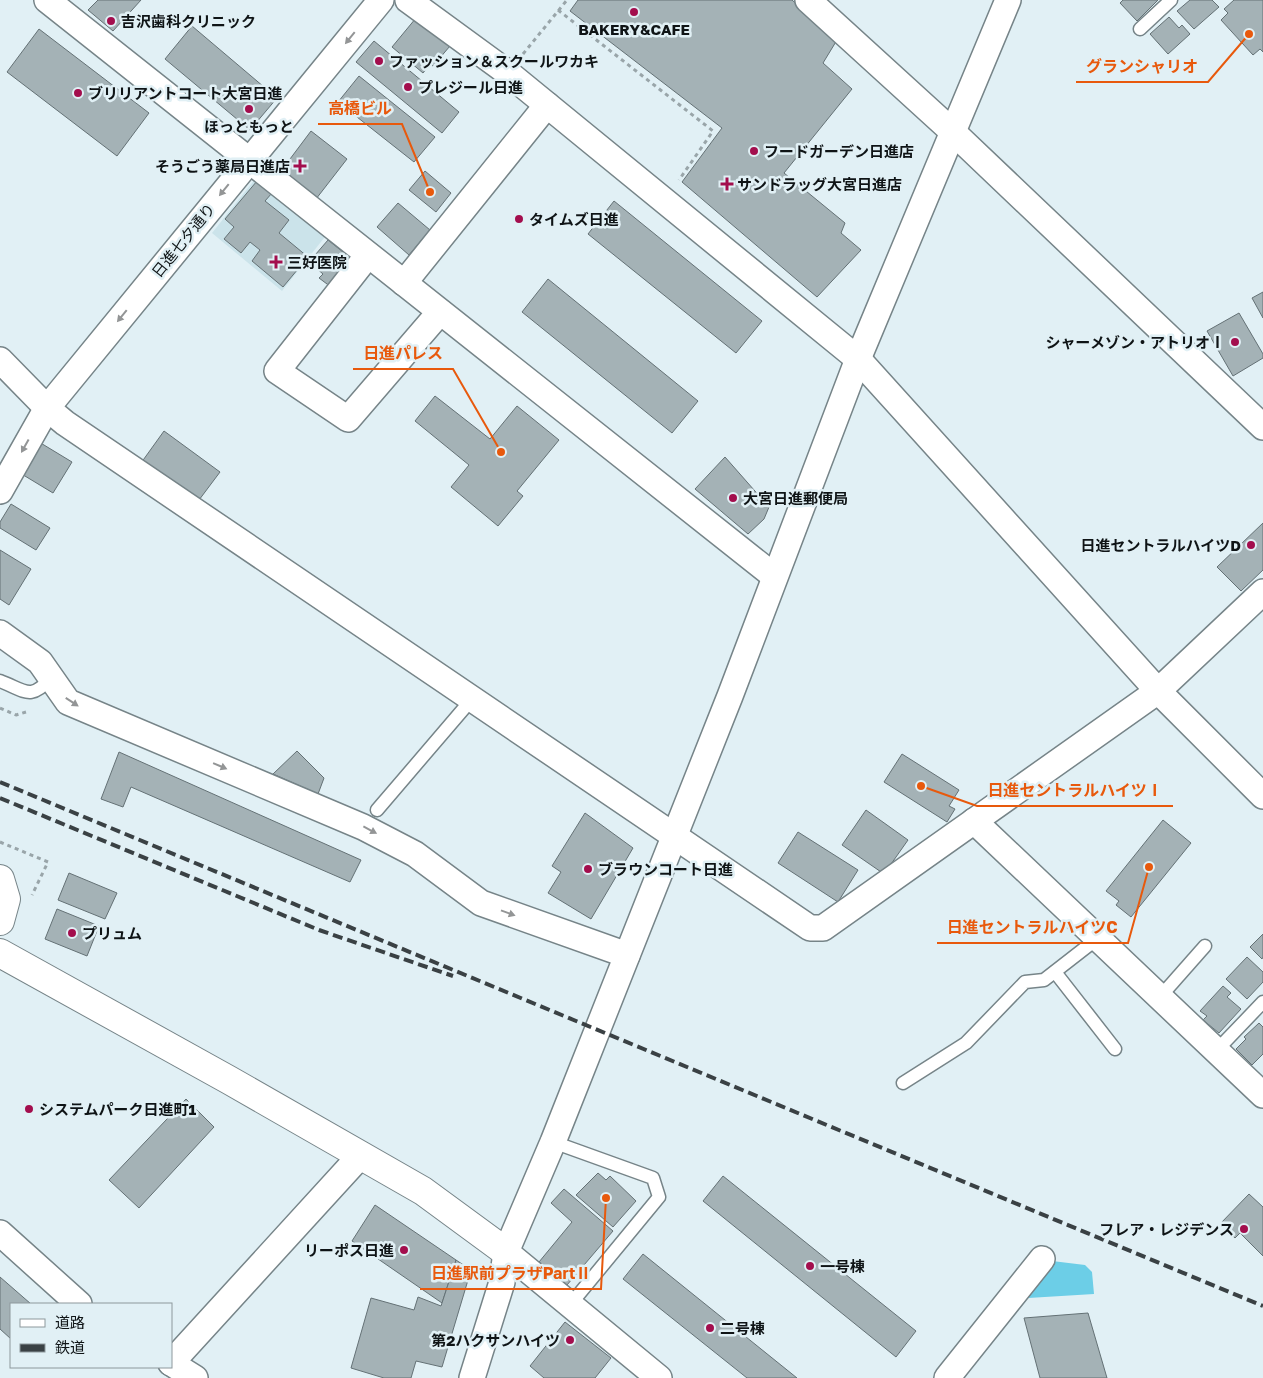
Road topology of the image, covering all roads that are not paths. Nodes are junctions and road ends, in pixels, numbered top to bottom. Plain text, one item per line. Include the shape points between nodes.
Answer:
1 (47, 0) edge
2 (381, 0) edge
3 (408, 0) edge
4 (808, 0) edge
5 (1008, 0) edge
6 (1171, 0) edge
7 (1140, 29) dead end
8 (547, 105) junction
9 (954, 134) junction
10 (249, 160) junction
11 (368, 255) junction
12 (404, 283) junction
13 (440, 312) junction
14 (858, 359) junction
15 (0, 360) edge
16 (46, 408) junction
17 (1263, 427) edge
18 (0, 491) edge
19 (774, 576) junction
20 (1263, 592) edge
21 (0, 633) edge
22 (50, 678) junction
23 (0, 681) edge
24 (1158, 691) junction
25 (472, 699) junction
26 (1263, 796) edge
27 (377, 810) dead end
28 (974, 821) junction
29 (674, 836) junction
30 (0, 879) edge
31 (0, 921) edge
32 (1098, 938) junction
33 (1205, 946) dead end
34 (0, 953) edge
35 (627, 955) junction
36 (1055, 972) junction
37 (1160, 997) junction
38 (1263, 1002) edge
39 (1115, 1049) dead end
40 (1217, 1050) junction
41 (903, 1083) dead end
42 (1263, 1095) edge
43 (553, 1142) junction
44 (361, 1155) junction
45 (0, 1233) edge
46 (506, 1252) junction
47 (1042, 1259) dead end
48 (79, 1303) edge
49 (570, 1305) junction
50 (172, 1362) edge
51 (172, 1364) edge
52 (195, 1378) edge
53 (472, 1378) edge
54 (659, 1378) edge
55 (947, 1378) edge

1 - 10 street
2 -> 10 street, 日進七夕通り
3 - 8 street
4 - 9 street
5 - 9 street
6 - 7 lane
8 - 12 street
8 - 14 street
9 - 14 street
9 - 17 street
10 - 11 street
10 -> 16 street, 日進七夕通り
11 - 12 street
11 - 13 street via 277,371 348,419
12 - 13 street
13 - 19 street
14 - 19 street
14 - 24 street
15 - 16 street
16 -> 18 street, 日進七夕通り
16 - 25 street
19 - 29 street
20 - 24 street
21 - 22 street via 40,662
22 - 23 lane via 39,691 31,693
22 -> 35 street via 68,702 363,827 415,854 481,903
24 - 26 street
24 - 28 street
25 - 27 lane
25 - 29 street
28 - 29 street via 823,928 810,928
28 - 32 street
29 - 35 street
30 - 31 street via 6,899
32 - 36 lane
32 - 37 street
33 - 37 lane
34 - 44 street
35 - 43 street
36 - 39 lane
36 - 41 lane via 1044,980 1025,982 966,1043
37 - 40 street
38 - 40 lane
40 - 42 street
43 - 46 street
43 - 49 lane via 653,1178 659,1197
44 - 46 street via 422,1192
44 - 50 street
45 - 48 street
46 - 49 street
46 - 53 street via 502,1282
47 - 55 street
49 - 54 street
51 - 52 street

